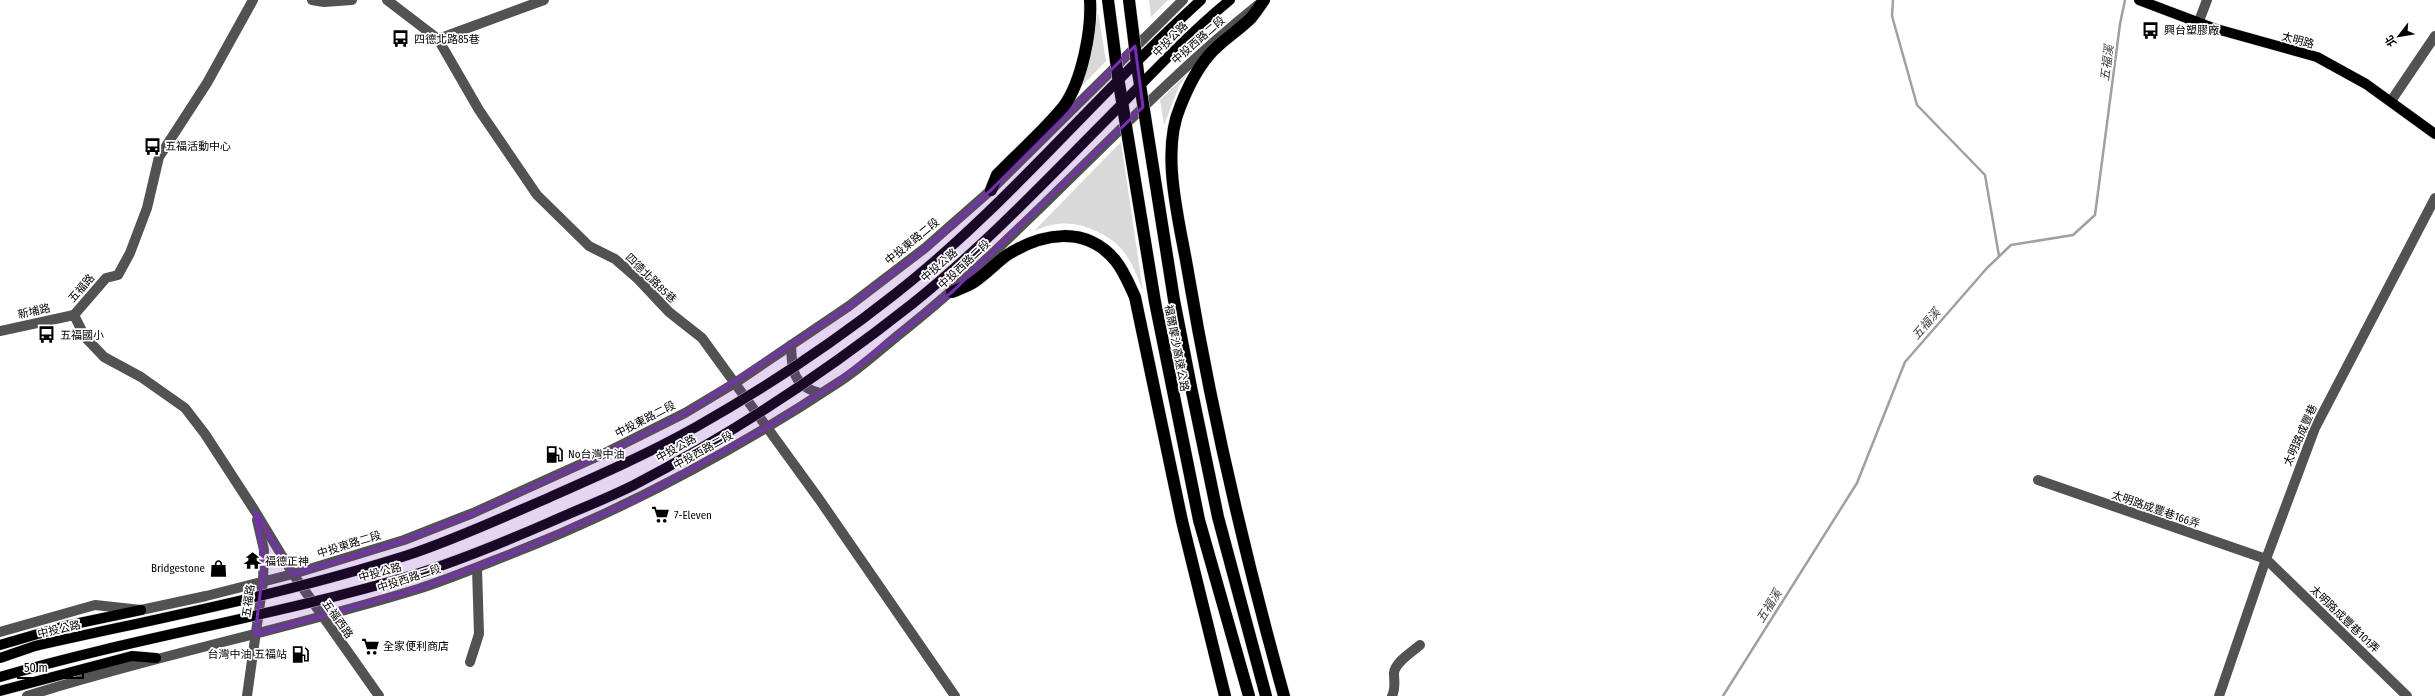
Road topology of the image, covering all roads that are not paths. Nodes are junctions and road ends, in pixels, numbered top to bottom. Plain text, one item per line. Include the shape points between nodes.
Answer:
1 (253, 0) edge
2 (312, 0) edge
3 (352, 0) edge
4 (386, 0) edge
5 (544, 0) edge
6 (1108, 0) edge
7 (1130, 0) edge
8 (1184, 0) edge
9 (1201, 0) edge
10 (1230, 0) edge
11 (1264, 0) edge
12 (2141, 0) edge
13 (2207, 0) edge
14 (1090, 4) edge
15 (2199, 22) junction
16 (2435, 36) edge
17 (438, 39) junction
18 (2391, 102) junction
19 (2435, 134) edge
20 (991, 190) junction
21 (2435, 198) edge
22 (952, 292) junction
23 (74, 315) junction
24 (0, 331) edge
25 (791, 345) junction
26 (735, 383) junction
27 (820, 393) junction
28 (768, 427) junction
29 (2038, 480) dead end
30 (255, 511) junction
31 (2266, 559) junction
32 (477, 568) junction
33 (293, 574) junction
34 (263, 582) junction
35 (141, 610) junction
36 (322, 617) junction
37 (0, 632) edge
38 (255, 635) junction
39 (0, 645) edge
40 (1420, 645) dead end
41 (0, 658) edge
42 (156, 658) junction
43 (470, 662) dead end
44 (0, 677) edge
45 (0, 691) edge
46 (27, 696) edge
47 (247, 696) edge
48 (379, 696) edge
49 (954, 696) edge
50 (1225, 696) edge
51 (1249, 696) edge
52 (1266, 696) edge
53 (1284, 696) edge
54 (1392, 696) edge
55 (2220, 696) edge
56 (2407, 696) edge

1 - 23 street, 五福路 via 214,71 159,157 147,208 130,253 118,275 106,278
2 - 3 street
4 - 17 street
5 - 17 street
6 - 51 highway, 福爾摩沙高速公路, bridge via 1142,224 1172,391 1199,520
7 - 52 highway, 福爾摩沙高速公路, bridge via 1138,72 1174,300 1191,387 1218,517
8 - 20 street, 中投東路二段
9 - 41 main road, 中投公路, bridge via 1024,178 897,292 800,362 695,427 616,468 482,527 410,554 311,583 35,646
10 - 44 main road, 中投公路, bridge via 1185,40 1031,196 944,278 847,354 744,422 674,464 630,487 490,548 416,574 314,602 56,660
11 - 22 street, 中投西路二段 via 1197,56
11 - 53 highway via 1250,18 1209,54 1179,108 1172,140 1172,165 1194,311 1239,528
12 - 15 main road, 太明路
13 - 15 street
14 - 20 highway via 1087,44 1081,69 1064,106 997,175
15 - 18 main road, 太明路 via 2251,40 2317,57 2366,84
16 - 18 street
17 - 26 street, 四德北路85巷 via 480,110 537,195 589,246 615,259 669,312 702,338
18 - 19 main road, 太明路
20 - 25 street, 中投東路二段 via 924,248 849,306
21 - 31 street, 太明路成豐巷 via 2315,428
22 - 27 street, 中投西路二段 via 840,381
22 - 50 highway via 974,283 1007,255 1036,240 1054,235 1082,239 1108,253 1125,274 1135,297 1182,521
23 - 24 street, 新埔路
23 - 30 street, 五福路 via 85,337 104,358 141,377 185,408
25 - 26 street, 中投東路二段
25 - 27 street via 796,378 803,387
26 - 28 street, 四德北路85巷
26 - 33 street, 中投東路二段 via 684,413 605,453 473,513 404,540
27 - 28 street, 中投西路二段
28 - 32 street, 中投西路二段 via 636,500
28 - 49 street, 四德北路85巷
29 - 31 street, 太明路成豐巷166弄
30 - 33 street, 五福路
30 - 34 street, 五福路 via 264,550
31 - 55 street, 太明路成豐巷
31 - 56 street, 太明路成豐巷101弄
32 - 36 street, 中投西路二段 via 422,588
32 - 43 street via 479,634
33 - 34 street, 中投東路二段
33 - 36 street, 五福西路
34 - 35 street, 中投東路二段
34 - 38 street, 五福路
35 - 37 street, 中投東路二段 via 95,605
35 - 39 main road via 65,626
36 - 38 street, 中投西路二段
36 - 48 street, 五福西路
38 - 42 street, 中投西路二段
38 - 47 street, 五福路
40 - 54 street via 1401,661 1394,671 1395,690
42 - 45 main road via 132,656
42 - 46 street, 中投西路二段

